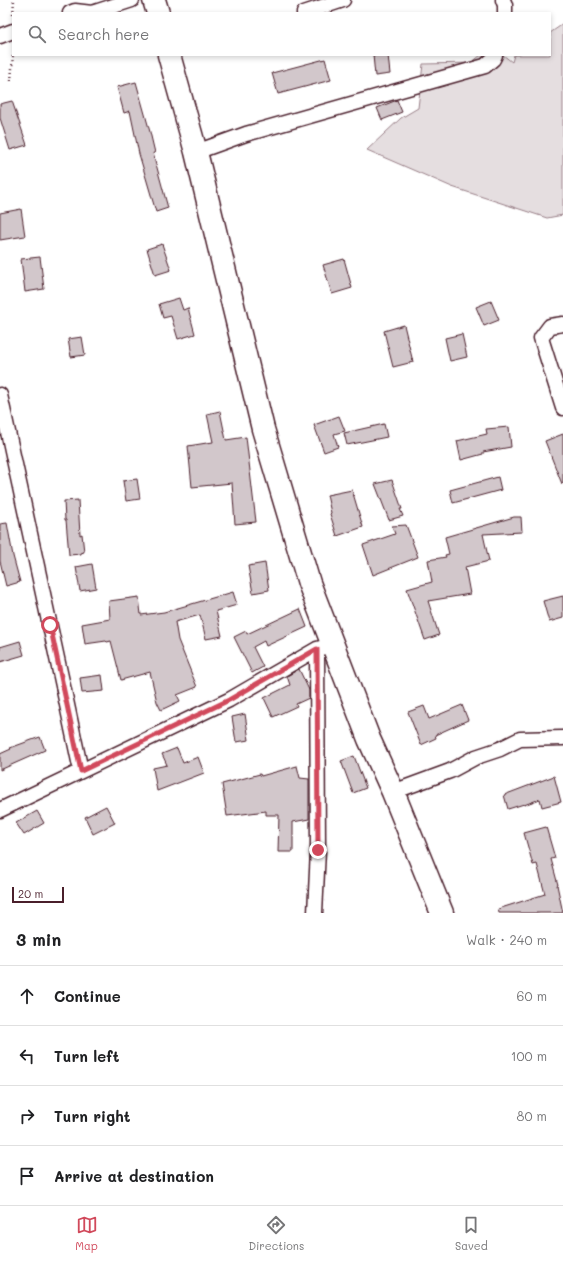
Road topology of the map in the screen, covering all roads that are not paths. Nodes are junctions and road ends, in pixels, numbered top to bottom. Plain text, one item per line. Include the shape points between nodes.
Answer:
1 (132, 0) edge
2 (154, 0) edge
3 (343, 0) edge
4 (503, 0) edge
5 (72, 12) edge
6 (84, 12) edge
7 (95, 12) edge
8 (158, 12) edge
9 (307, 12) edge
10 (505, 12) edge
11 (12, 32) edge
12 (0, 36) edge
13 (169, 56) edge
14 (494, 56) edge
15 (196, 152) junction
16 (563, 324) edge
17 (0, 395) edge
18 (563, 408) edge
19 (324, 647) junction
20 (563, 738) edge
21 (81, 771) junction
22 (393, 792) junction
23 (0, 810) edge
24 (315, 913) edge
25 (442, 913) edge

1 - 7 street
2 - 8 highway
3 - 9 street
4 - 10 street
5 - 6 street
11 - 12 street
13 - 15 highway
14 - 15 street via 485,66 246,134
15 - 19 highway via 263,429 309,583
16 - 18 street via 550,326 541,338
17 - 21 street
19 - 21 street via 229,700
19 - 22 highway
19 - 24 street
20 - 22 street via 520,739 450,771
21 - 23 street
22 - 25 highway

